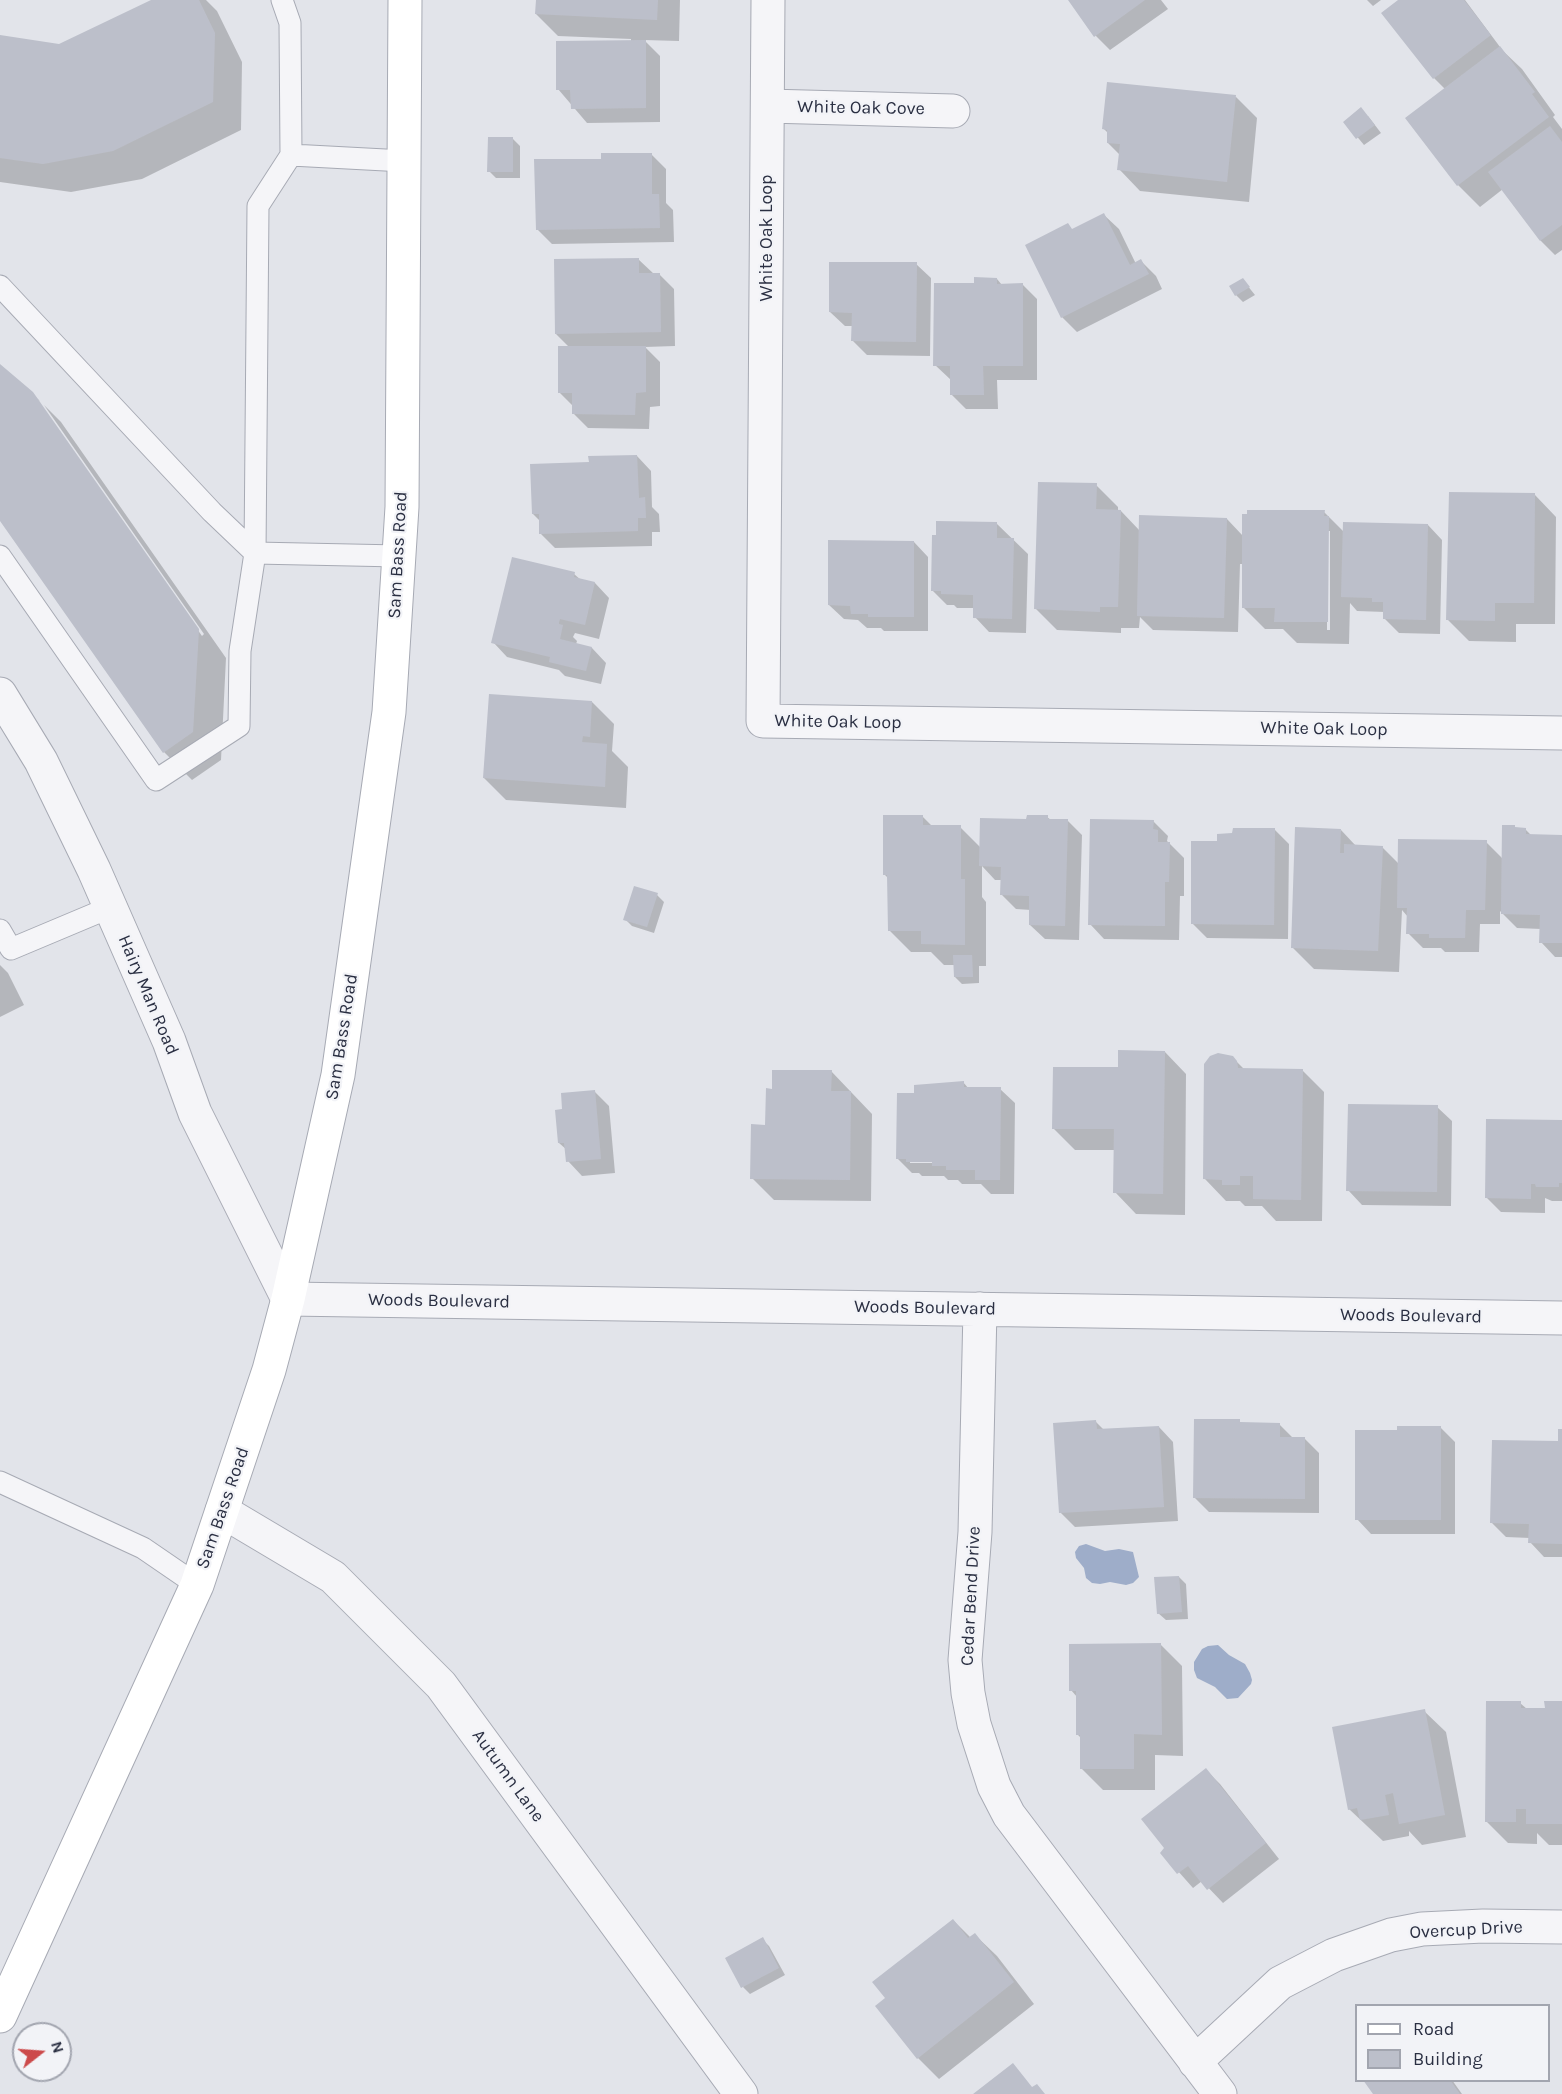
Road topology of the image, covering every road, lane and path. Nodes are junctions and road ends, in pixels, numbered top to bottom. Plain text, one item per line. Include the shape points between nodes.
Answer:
1 (282, 0) edge
2 (405, 0) edge
3 (768, 0) edge
4 (768, 106) junction
5 (953, 111) dead end
6 (291, 155) junction
7 (404, 161) junction
8 (0, 286) edge
9 (255, 553) junction
10 (0, 556) edge
11 (399, 556) junction
12 (0, 694) edge
13 (1562, 733) edge
14 (111, 907) junction
15 (0, 930) edge
16 (288, 1299) junction
17 (980, 1309) junction
18 (1562, 1318) edge
19 (0, 1482) edge
20 (222, 1511) junction
21 (197, 1585) junction
22 (1562, 1927) edge
23 (0, 2016) edge
24 (1195, 2062) junction
25 (741, 2094) edge
26 (1220, 2094) edge

1 - 6 lane via 290,23
2 - 7 main road, Sam Bass Road
3 - 4 street, White Oak Loop
4 - 5 street, White Oak Cove
4 - 13 street, White Oak Loop via 763,721
6 - 7 lane
6 - 9 lane via 258,206
7 - 11 main road, Sam Bass Road
8 - 9 lane
9 - 10 lane via 240,651 239,726 156,780
9 - 11 lane
11 - 16 main road, Sam Bass Road via 389,712 338,1075
12 - 14 street, Hairy Man Road via 41,761
14 - 15 lane via 11,948
14 - 16 street, Hairy Man Road via 169,1041 195,1113
16 - 17 street, Woods Boulevard
16 - 20 main road, Sam Bass Road
17 - 18 street, Woods Boulevard
17 - 24 street, Cedar Bend Drive via 975,1532 965,1660 974,1724 1008,1815
19 - 21 lane via 142,1548
20 - 21 main road, Sam Bass Road
20 - 25 street, Autumn Lane via 333,1577 441,1685
21 - 23 main road, Sam Bass Road
22 - 24 street, Overcup Drive via 1422,1929 1391,1935 1334,1955 1280,1983
24 - 26 street, Cedar Bend Drive

